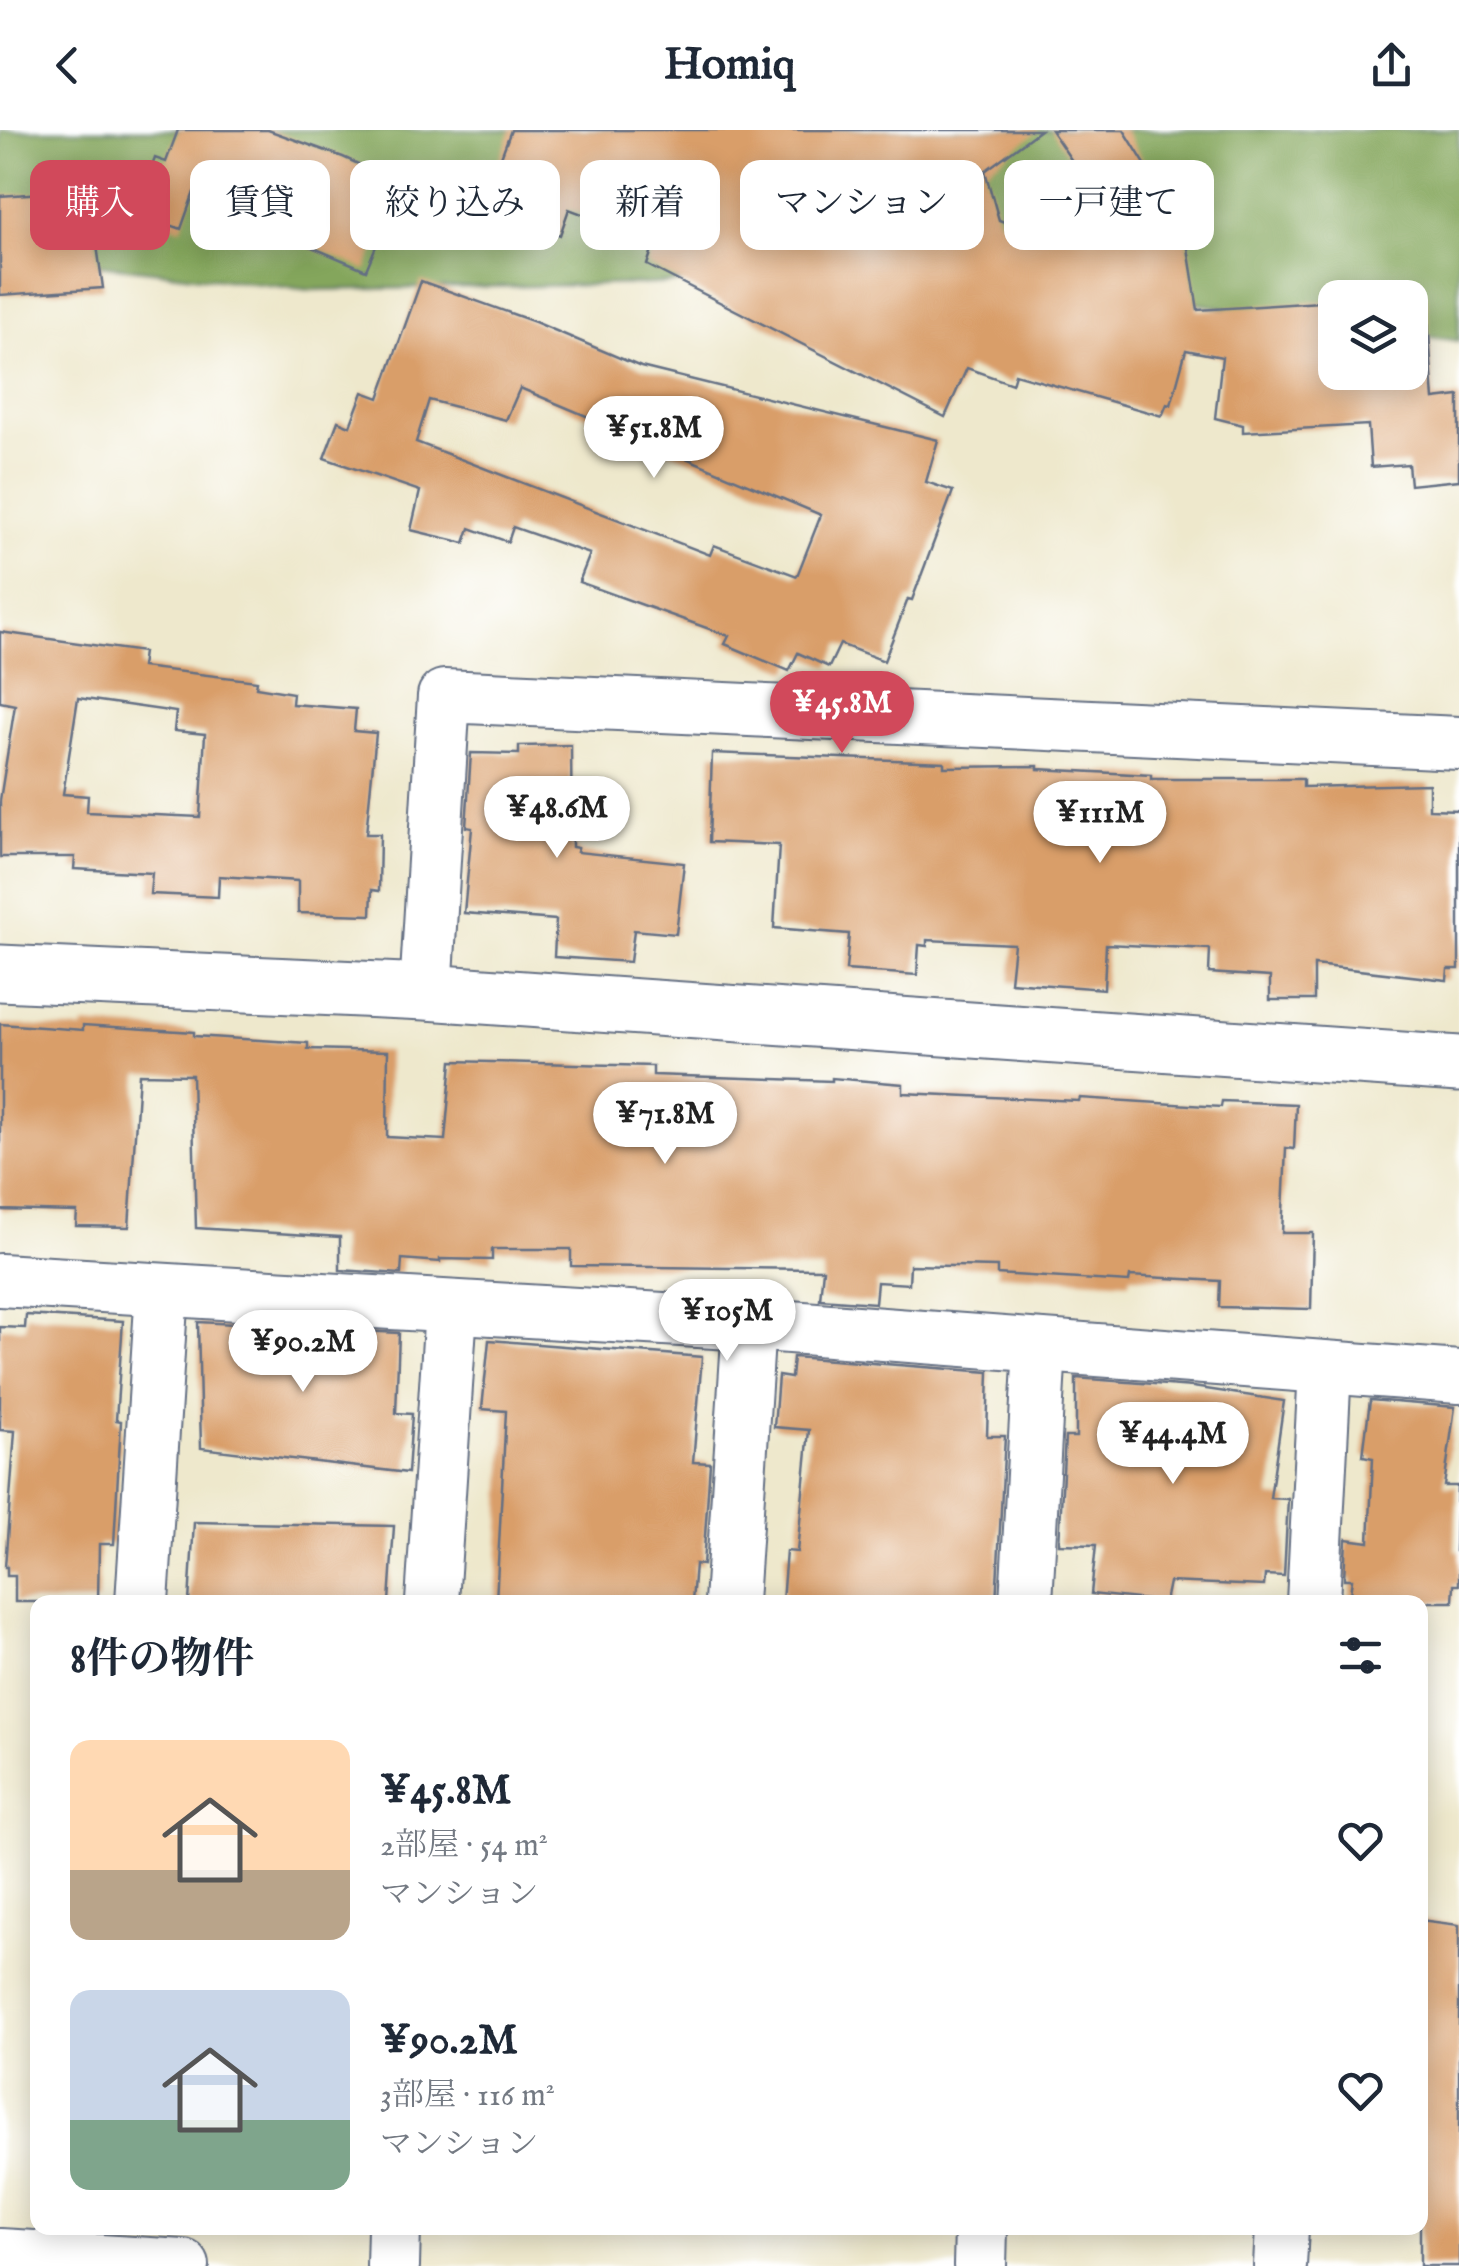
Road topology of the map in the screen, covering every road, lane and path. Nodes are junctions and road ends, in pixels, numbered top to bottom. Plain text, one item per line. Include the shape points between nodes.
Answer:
1 (1459, 744) edge
2 (0, 973) edge
3 (426, 992) junction
4 (1459, 1064) edge
5 (0, 1280) edge
6 (162, 1290) junction
7 (451, 1309) junction
8 (749, 1324) junction
9 (1040, 1346) junction
10 (1325, 1368) junction
11 (1459, 1376) edge
12 (142, 1595) edge
13 (432, 1595) edge
14 (730, 1595) edge
15 (1026, 1595) edge
16 (1313, 1595) edge
17 (394, 2235) edge
18 (981, 2235) edge
19 (1282, 2235) edge
20 (102, 2251) edge
21 (0, 2255) edge
22 (183, 2266) edge
23 (393, 2266) edge
24 (980, 2266) edge
25 (1280, 2266) edge

1 - 3 street via 444,696
2 - 3 street
3 - 4 street
5 - 6 street
6 - 7 street
6 - 12 street
7 - 8 street
7 - 13 street
8 - 9 street
8 - 14 street
9 - 10 street
9 - 15 street
10 - 11 street
10 - 16 street
17 - 23 street
18 - 24 street
19 - 25 street
20 - 21 street
20 - 22 street

